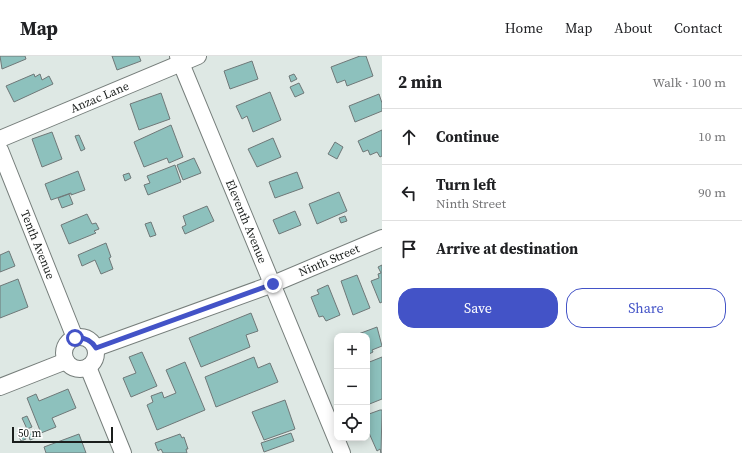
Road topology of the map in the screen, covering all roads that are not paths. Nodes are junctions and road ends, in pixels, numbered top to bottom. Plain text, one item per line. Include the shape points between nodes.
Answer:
1 (198, 56) edge
2 (179, 59) edge
3 (0, 139) edge
4 (0, 150) edge
5 (382, 238) edge
6 (273, 284) junction
7 (75, 338) junction
8 (96, 348) junction
9 (66, 361) junction
10 (88, 367) junction
11 (0, 387) edge
12 (123, 453) edge
13 (342, 453) edge

1 - 2 street, Anzac Lane
2 - 3 street, Anzac Lane
2 - 6 street, Eleventh Avenue
4 - 7 street, Tenth Avenue
5 - 6 street, Ninth Street
6 - 8 street, Ninth Street
6 - 13 street, Eleventh Avenue
7 - 8 street via 90,340
7 - 9 street via 67,345 64,356
8 - 10 street via 96,359
9 - 10 street via 76,369
9 - 11 street
10 - 12 street

